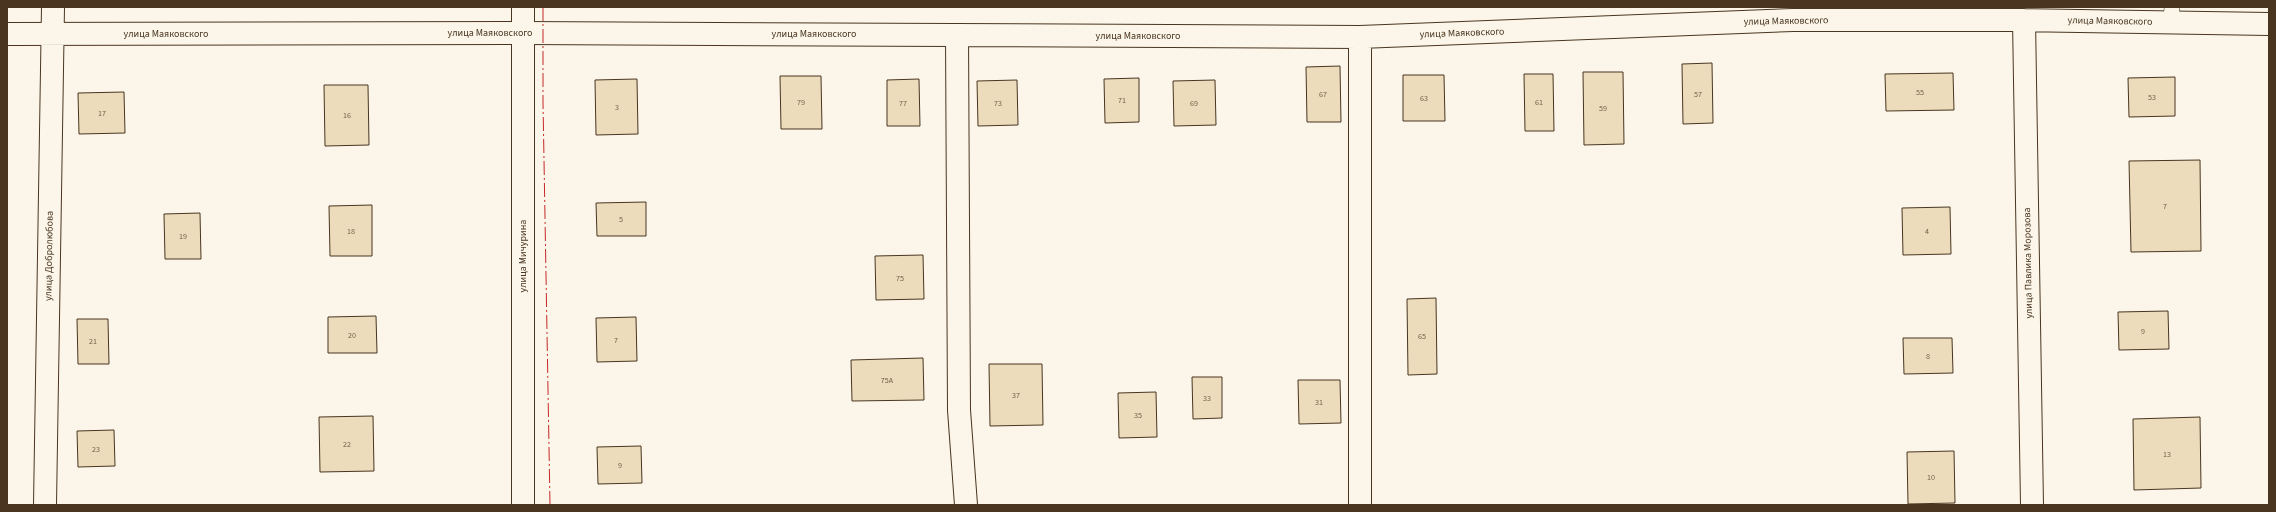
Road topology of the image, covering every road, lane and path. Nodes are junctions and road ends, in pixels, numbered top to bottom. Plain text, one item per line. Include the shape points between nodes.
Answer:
1 (53, 7) edge
2 (523, 7) edge
3 (1793, 14) edge
4 (2172, 15) edge
5 (2264, 18) edge
6 (2024, 20) junction
7 (523, 33) junction
8 (7, 34) edge
9 (53, 34) junction
10 (957, 35) junction
11 (1360, 37) junction
12 (45, 505) edge
13 (523, 505) edge
14 (966, 505) edge
15 (1360, 505) edge
16 (2032, 505) edge

1 - 9 street, улица Добролюбова
2 - 7 street, улица Мичурина
3 - 6 street, улица Маяковского
3 - 11 street, улица Маяковского
4 - 5 street, улица Маяковского
4 - 6 street, улица Маяковского
6 - 16 street, улица Павлика Морозова
7 - 9 street, улица Маяковского
7 - 10 street, улица Маяковского
7 - 13 street, улица Мичурина
8 - 9 street, улица Маяковского
9 - 12 street, улица Добролюбова
10 - 11 street, улица Маяковского
10 - 14 street via 959,410
11 - 15 street

